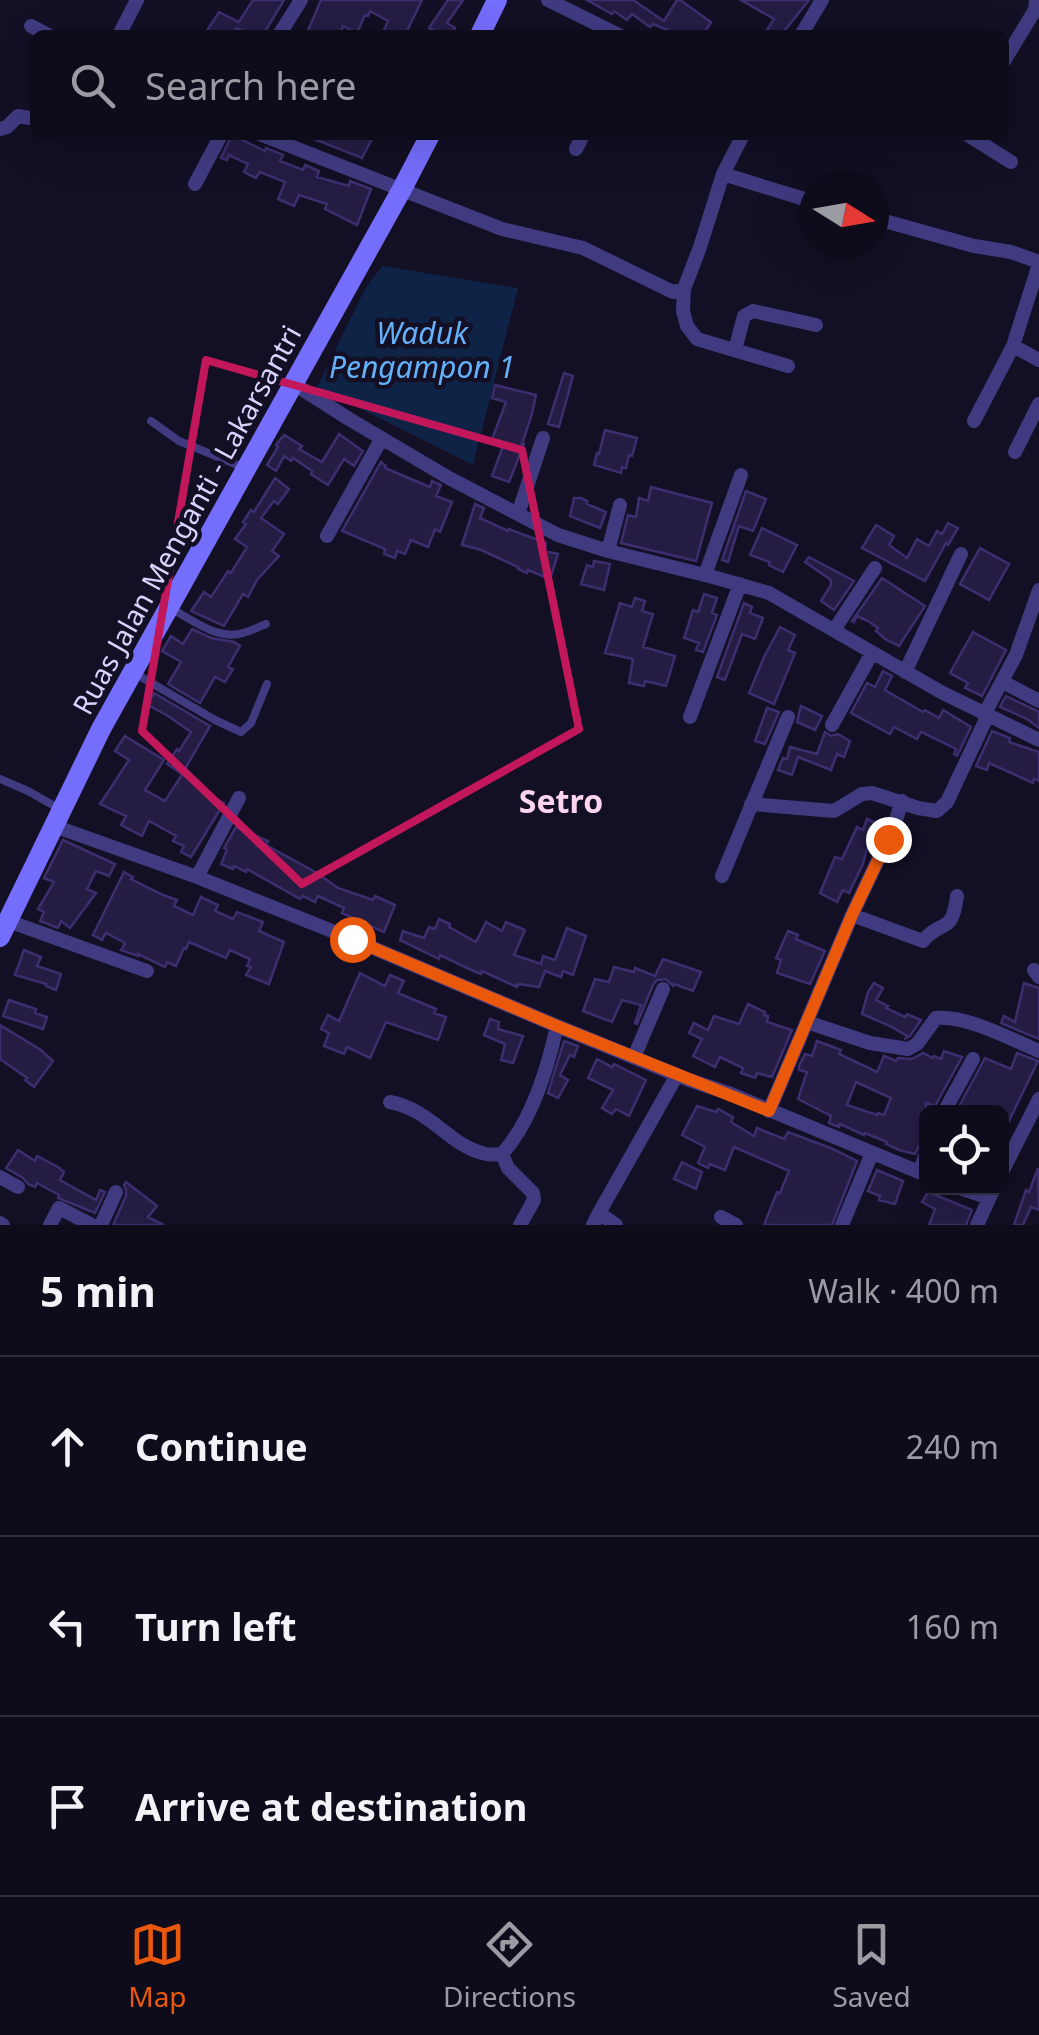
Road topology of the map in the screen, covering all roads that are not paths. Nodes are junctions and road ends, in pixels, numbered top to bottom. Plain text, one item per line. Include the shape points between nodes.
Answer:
1 (137, 0) edge
2 (301, 0) edge
3 (498, 0) edge
4 (548, 0) edge
5 (822, 0) edge
6 (1036, 0) edge
7 (31, 26) dead end
8 (39, 30) edge
9 (122, 30) edge
10 (283, 30) edge
11 (483, 30) edge
12 (606, 30) edge
13 (804, 30) edge
14 (1009, 53) edge
15 (30, 118) edge
16 (0, 129) edge
17 (218, 140) edge
18 (275, 140) edge
19 (427, 140) edge
20 (740, 140) edge
21 (976, 140) edge
22 (1011, 162) dead end
23 (722, 174) junction
24 (195, 184) dead end
25 (402, 189) junction
26 (799, 197) edge
27 (889, 222) edge
28 (1039, 263) edge
29 (684, 289) junction
30 (816, 326) dead end
31 (1013, 346) junction
32 (735, 350) junction
33 (1039, 360) edge
34 (788, 366) dead end
35 (294, 384) junction
36 (1039, 404) edge
37 (151, 421) dead end
38 (974, 421) dead end
39 (382, 438) junction
40 (543, 438) dead end
41 (1014, 452) dead end
42 (246, 469) junction
43 (741, 475) dead end
44 (620, 505) dead end
45 (518, 514) junction
46 (326, 536) dead end
47 (608, 551) junction
48 (961, 554) dead end
49 (875, 568) dead end
50 (706, 575) junction
51 (740, 584) junction
52 (1039, 590) edge
53 (169, 607) junction
54 (266, 624) dead end
55 (834, 630) junction
56 (872, 653) junction
57 (132, 672) junction
58 (905, 672) junction
59 (1003, 682) junction
60 (267, 684) dead end
61 (1039, 701) edge
62 (985, 716) junction
63 (690, 717) dead end
64 (788, 717) dead end
65 (832, 724) dead end
66 (1039, 740) edge
67 (0, 780) edge
68 (239, 798) dead end
69 (902, 801) junction
70 (751, 804) junction
71 (58, 818) junction
72 (722, 876) dead end
73 (197, 878) junction
74 (956, 896) dead end
75 (852, 915) junction
76 (4, 929) edge
77 (148, 971) dead end
78 (663, 989) dead end
79 (808, 1022) junction
80 (557, 1026) junction
81 (1039, 1051) edge
82 (634, 1057) junction
83 (973, 1059) dead end
84 (677, 1075) junction
85 (1039, 1099) edge
86 (390, 1102) dead end
87 (948, 1105) edge
88 (769, 1111) junction
89 (872, 1153) junction
90 (502, 1154) junction
91 (1009, 1158) edge
92 (919, 1172) edge
93 (0, 1178) edge
94 (18, 1186) dead end
95 (116, 1192) dead end
96 (990, 1195) edge
97 (721, 1218) dead end
98 (596, 1219) edge
99 (50, 1225) edge
100 (92, 1225) edge
101 (101, 1225) edge
102 (520, 1225) edge
103 (616, 1225) edge
104 (736, 1225) edge
105 (842, 1225) edge
106 (978, 1225) edge

1 - 9 street
2 - 10 street
3 - 11 main road
4 - 12 street
5 - 13 street
6 - 14 street
7 - 8 street
15 - 16 street via 18,116
17 - 24 street
18 - 25 street
19 - 25 main road, Ruas Jalan Menganti - Lakarsantri
20 - 23 street
21 - 22 street
23 - 26 street
23 - 29 street
25 - 29 street via 502,229 583,248 674,292
25 - 35 main road, Ruas Jalan Menganti - Lakarsantri
27 - 28 street
28 - 31 street
29 - 32 street via 693,336
30 - 32 street via 752,312 744,316
31 - 33 street
31 - 38 street
32 - 34 street
35 - 39 street
35 - 42 main road, Ruas Jalan Menganti - Lakarsantri
36 - 41 street
37 - 42 lane via 179,441
39 - 45 street
39 - 46 street
40 - 45 street
42 - 53 main road, Ruas Jalan Menganti - Lakarsantri
43 - 50 street
44 - 47 street
45 - 47 street
47 - 50 street
48 - 58 street
49 - 55 street
50 - 51 street
51 - 55 street
51 - 63 street
52 - 59 street
53 - 54 lane via 229,635
53 - 57 main road, Ruas Jalan Menganti - Lakarsantri
55 - 56 street
56 - 58 street
56 - 65 street
57 - 60 lane via 241,732
57 - 71 main road, Ruas Jalan Menganti - Lakarsantri
58 - 62 street
59 - 61 street
59 - 62 street
62 - 66 street
62 - 69 street via 943,808 930,811
64 - 70 street
67 - 71 lane via 28,791
68 - 73 street
69 - 70 street via 872,793 834,810
69 - 75 street
70 - 72 street
71 - 73 street
71 - 76 main road, Ruas Jalan Menganti - Lakarsantri
73 - 80 street
74 - 75 street via 950,922 922,941
75 - 79 street
76 - 77 street
78 - 82 street
79 - 81 street via 908,1049 944,1017
79 - 88 street
80 - 82 street
80 - 90 street via 520,1130
82 - 84 street
83 - 87 street
84 - 88 street
84 - 98 street
85 - 91 street
86 - 90 street via 414,1108 475,1150
88 - 89 street
89 - 92 street
89 - 105 street
90 - 102 street via 533,1193
93 - 94 street
95 - 101 street
96 - 106 street
97 - 104 street
98 - 103 street
99 - 100 street via 59,1208

